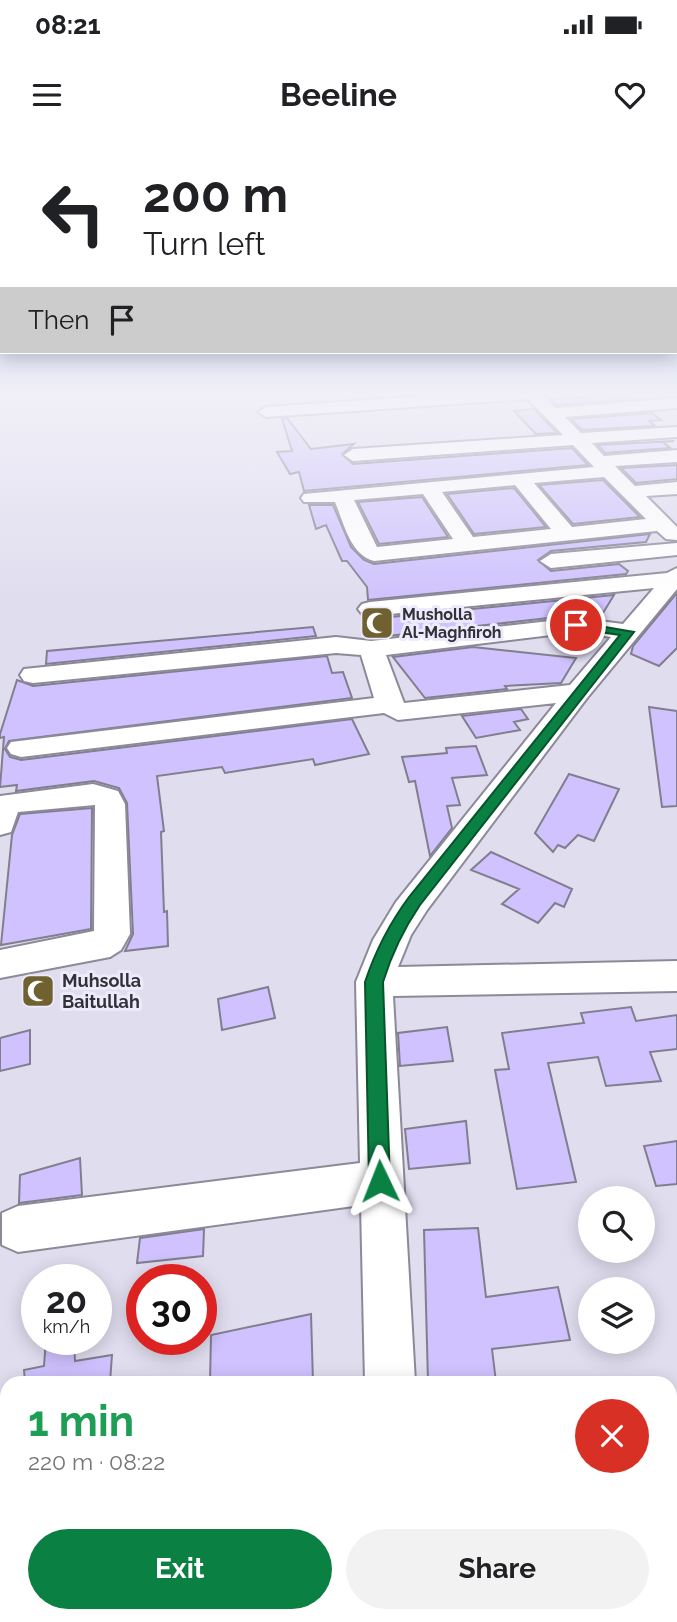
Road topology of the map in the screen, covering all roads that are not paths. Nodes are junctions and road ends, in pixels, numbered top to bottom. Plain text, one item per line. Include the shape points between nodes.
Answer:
1 (357, 462) edge
2 (558, 462) edge
3 (598, 462) joint
4 (522, 480) junction
5 (429, 488) junction
6 (677, 488) edge
7 (628, 492) junction
8 (342, 496) junction
9 (311, 498) dead end
10 (669, 532) edge
11 (568, 536) junction
12 (468, 545) junction
13 (551, 561) dead end
14 (676, 568) edge
15 (370, 609) dead end
16 (628, 632) junction
17 (357, 647) junction
18 (33, 675) dead end
19 (578, 692) junction
20 (377, 706) junction
21 (21, 748) dead end
22 (0, 824) edge
23 (0, 964) edge
24 (677, 976) edge
25 (374, 982) junction
26 (380, 1181) junction
27 (18, 1229) dead end
28 (390, 1376) edge

1 - 2 street via 349,463
3 - 4 street
3 - 7 street
4 - 5 street
4 - 11 street
5 - 8 street
5 - 12 street
6 - 7 street
7 - 10 street
8 - 9 street
8 - 12 street via 369,554
10 - 11 street
11 - 12 street
13 - 14 street
14 - 15 street
14 - 16 street
16 - 17 street via 576,625
16 - 19 street
17 - 18 street
17 - 20 street
19 - 20 street via 405,712
19 - 25 street via 393,931
20 - 21 street
22 - 23 street via 4,808 14,802 93,794 107,798 112,933 97,947
24 - 25 street
25 - 26 street
26 - 27 street
26 - 28 street

